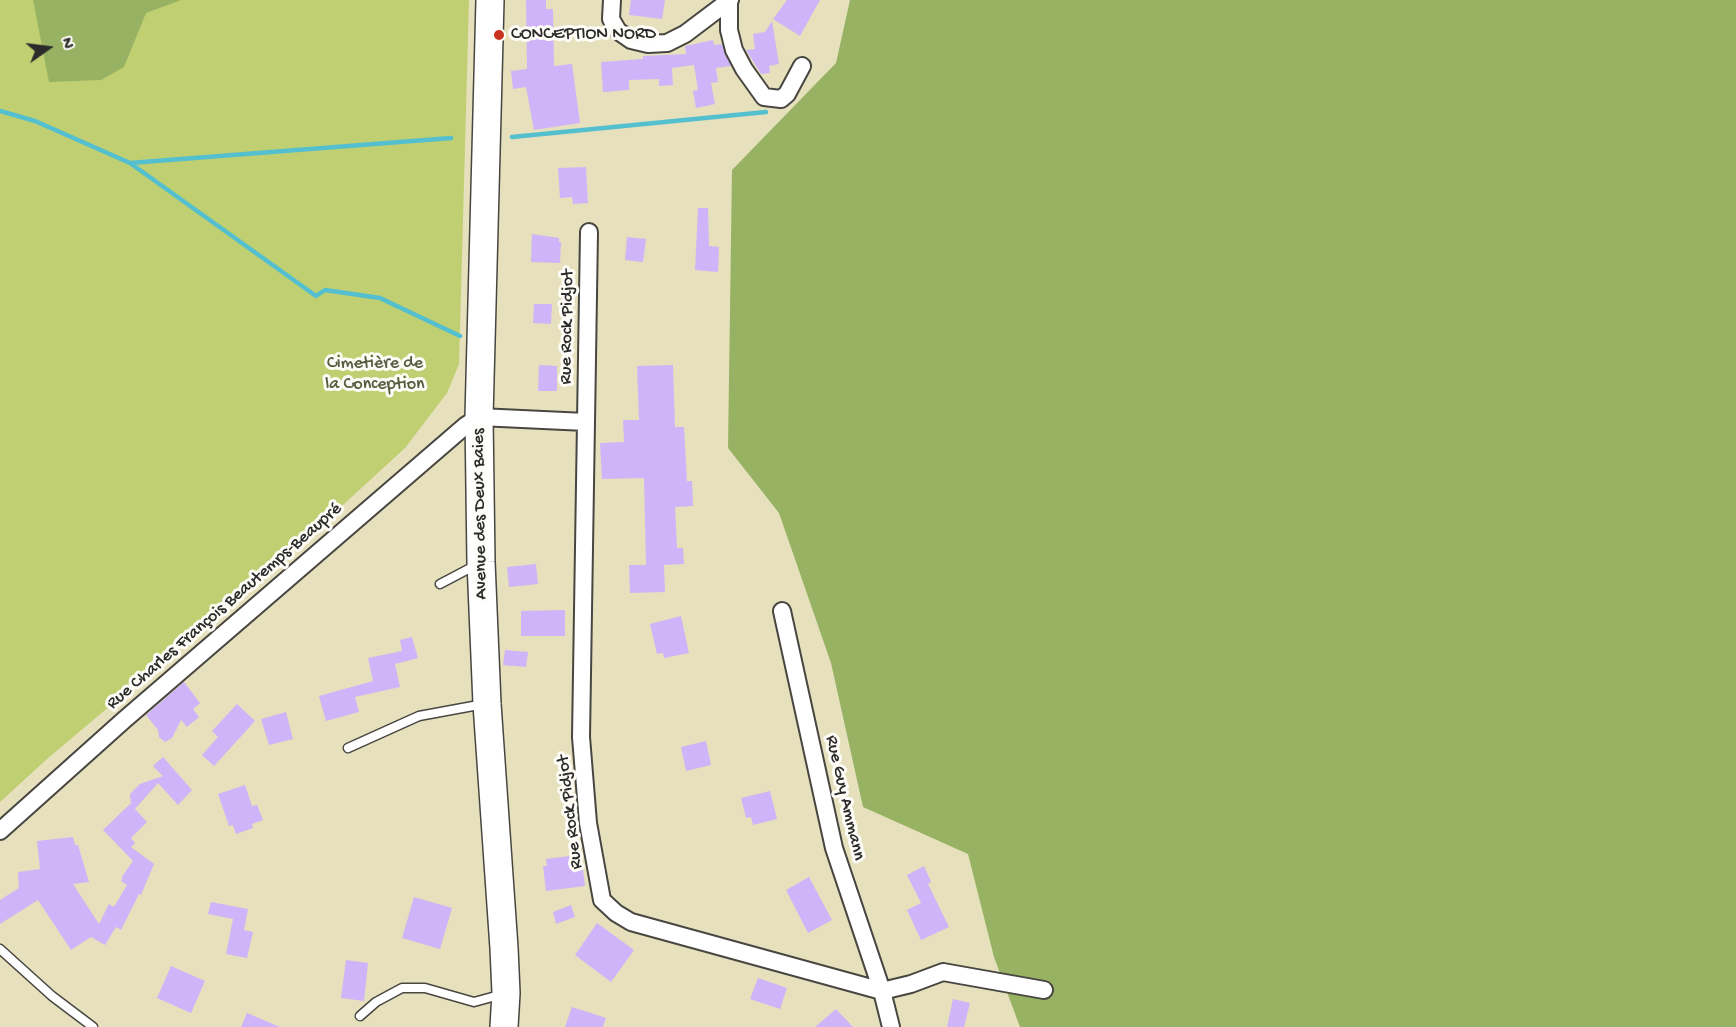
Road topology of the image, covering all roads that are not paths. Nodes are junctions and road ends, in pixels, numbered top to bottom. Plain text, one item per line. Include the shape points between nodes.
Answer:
1 (490, 0) edge
2 (612, 0) edge
3 (729, 1) edge
4 (802, 66) dead end
5 (589, 232) dead end
6 (479, 417) junction
7 (586, 422) junction
8 (481, 562) junction
9 (440, 584) dead end
10 (782, 611) dead end
11 (487, 704) junction
12 (348, 748) dead end
13 (0, 831) edge
14 (0, 949) edge
15 (1044, 990) dead end
16 (882, 991) junction
17 (506, 993) junction
18 (360, 1016) dead end
19 (93, 1027) edge
20 (504, 1027) edge
21 (891, 1027) edge

1 - 6 main road, Avenue des Deux Baies
2 - 3 street via 611,19 618,31 631,40 648,44 667,42 685,34
3 - 4 street via 734,50 764,97 781,99
5 - 7 street, Rue Rock Pidjot
6 - 7 street
6 - 8 main road, Avenue des Deux Baies
6 - 13 street, Rue Charles François Beautemps-Beaupré
7 - 16 street, Rue Rock Pidjot via 581,737 588,823 602,900 631,922
8 - 9 lane
8 - 11 main road, Avenue des Deux Baies
10 - 16 street, Rue Guy Ammann via 834,848
11 - 12 lane via 419,716
11 - 17 main road, Avenue des Deux Baies
14 - 19 lane
15 - 16 street, Rue Rock Pidjot via 943,972
16 - 21 street
17 - 18 lane via 474,1002 425,988 402,988
17 - 20 main road, Avenue des Deux Baies

